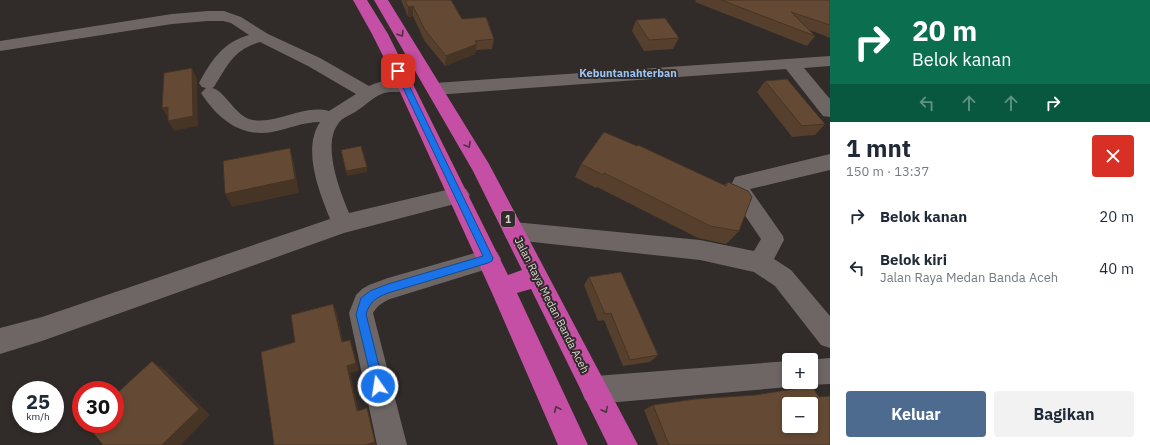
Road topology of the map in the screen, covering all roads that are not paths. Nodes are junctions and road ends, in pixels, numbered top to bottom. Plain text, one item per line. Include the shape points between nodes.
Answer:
1 (360, 0) edge
2 (381, 0) edge
3 (262, 37) junction
4 (0, 46) edge
5 (830, 61) edge
6 (790, 63) junction
7 (405, 86) junction
8 (436, 89) junction
9 (368, 93) junction
10 (830, 111) edge
11 (332, 118) junction
12 (830, 162) edge
13 (459, 195) junction
14 (343, 224) junction
15 (514, 231) junction
16 (488, 258) junction
17 (760, 263) junction
18 (537, 276) junction
19 (503, 287) junction
20 (830, 336) edge
21 (0, 341) edge
22 (830, 371) edge
23 (818, 372) edge
24 (782, 375) edge
25 (595, 390) junction
26 (392, 445) edge
27 (573, 445) edge
28 (623, 445) edge

1 - 7 highway
2 -> 8 highway, Jalan Raya Medan Banda Aceh / 1
3 - 4 street via 236,20 224,16 208,16
3 - 9 street via 314,62
3 - 11 street via 238,45 214,70 209,88 218,103 238,120 252,126 319,115
5 - 6 street
6 - 8 street
6 - 10 street
7 - 9 street via 381,87
7 - 13 highway
8 -> 15 highway, Jalan Raya Medan Banda Aceh / 1
9 - 11 street
11 - 14 street via 322,144 330,193
12 - 17 street via 742,183 740,192 773,240
13 - 14 street via 429,200
13 - 16 highway
14 - 21 street via 36,331
15 - 17 street via 700,250
15 - 18 highway, Jalan Raya Medan Banda Aceh / 1
16 - 19 highway
16 - 26 street via 373,294 364,302 361,314
17 - 20 street via 783,278
18 - 19 highway
18 - 25 highway, Jalan Raya Medan Banda Aceh / 1
27 -> 19 highway
22 - 23 street
24 - 25 street
25 -> 28 highway, Jalan Raya Medan Banda Aceh / 1

